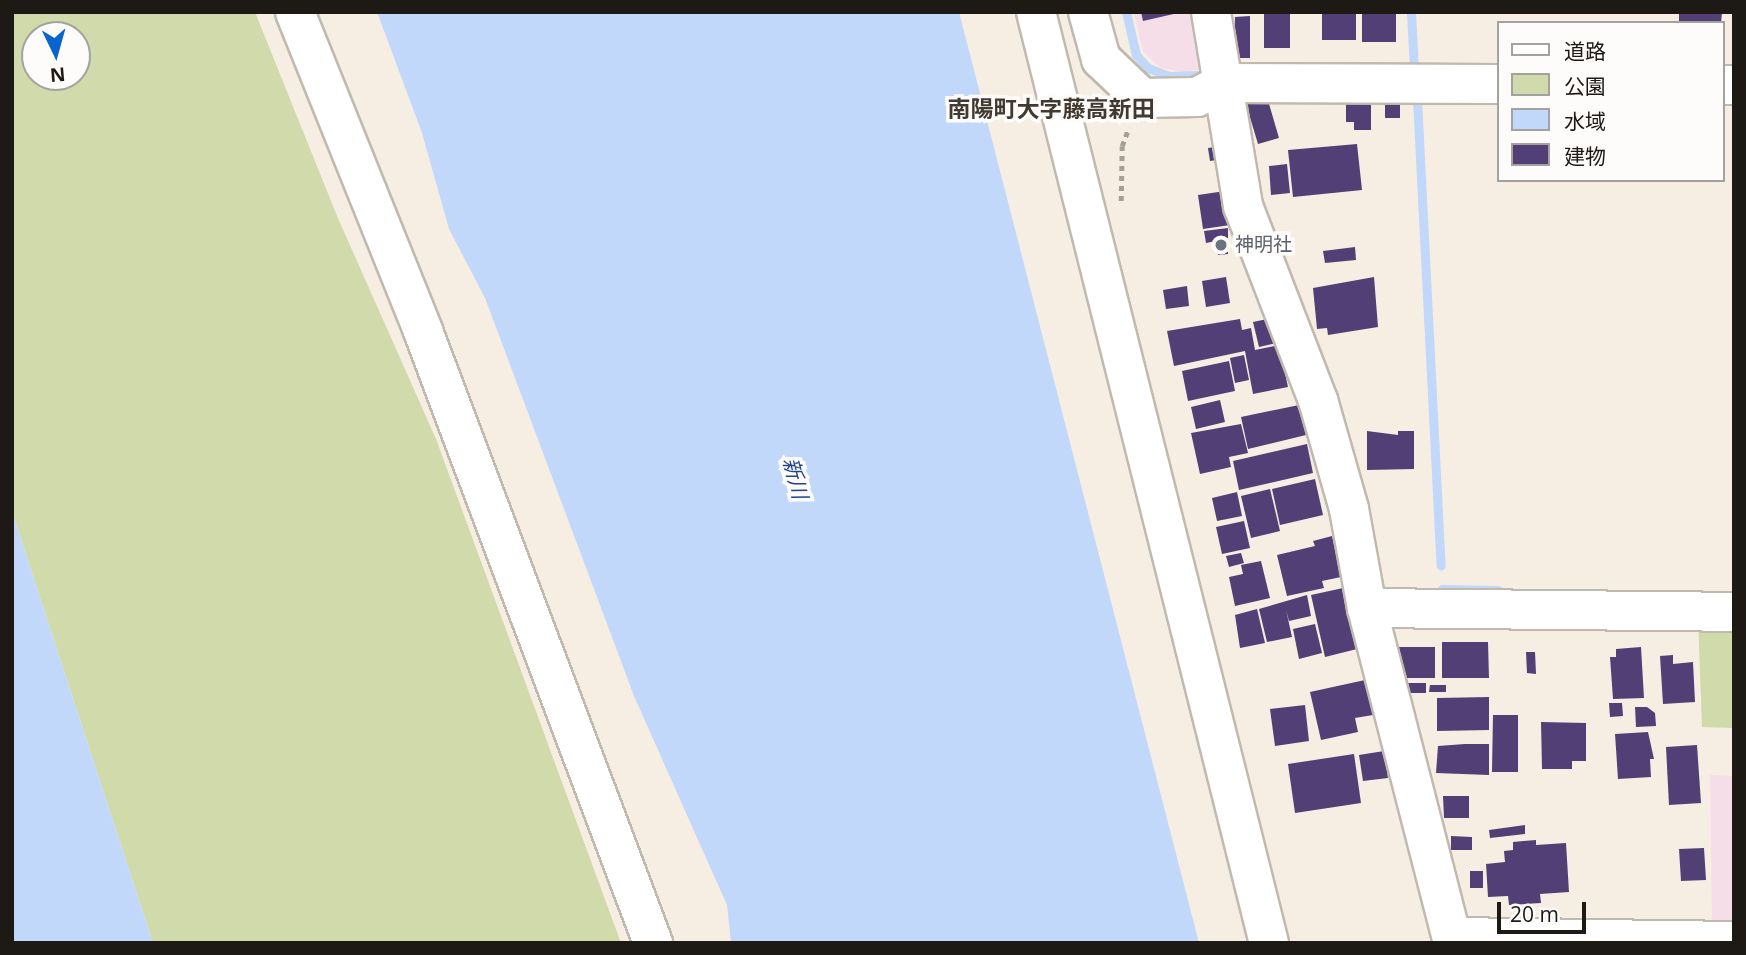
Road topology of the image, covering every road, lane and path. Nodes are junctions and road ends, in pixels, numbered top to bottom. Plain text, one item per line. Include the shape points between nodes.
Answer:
1 (295, 12) edge
2 (1036, 12) edge
3 (1088, 12) edge
4 (1211, 12) edge
5 (1223, 83) junction
6 (1498, 84) edge
7 (1142, 98) junction
8 (1120, 211) dead end
9 (1367, 608) junction
10 (1734, 611) edge
11 (1452, 940) edge
12 (1734, 941) edge
13 (653, 943) edge
14 (1269, 943) edge

1 - 13 street via 423,331
2 - 14 street
3 - 7 street via 1101,59
4 - 5 street
5 - 6 street
5 - 7 street via 1197,97
5 - 9 street via 1243,206 1318,400 1349,509
7 - 8 path via 1122,146
9 - 10 street
9 - 11 street
11 - 12 street

